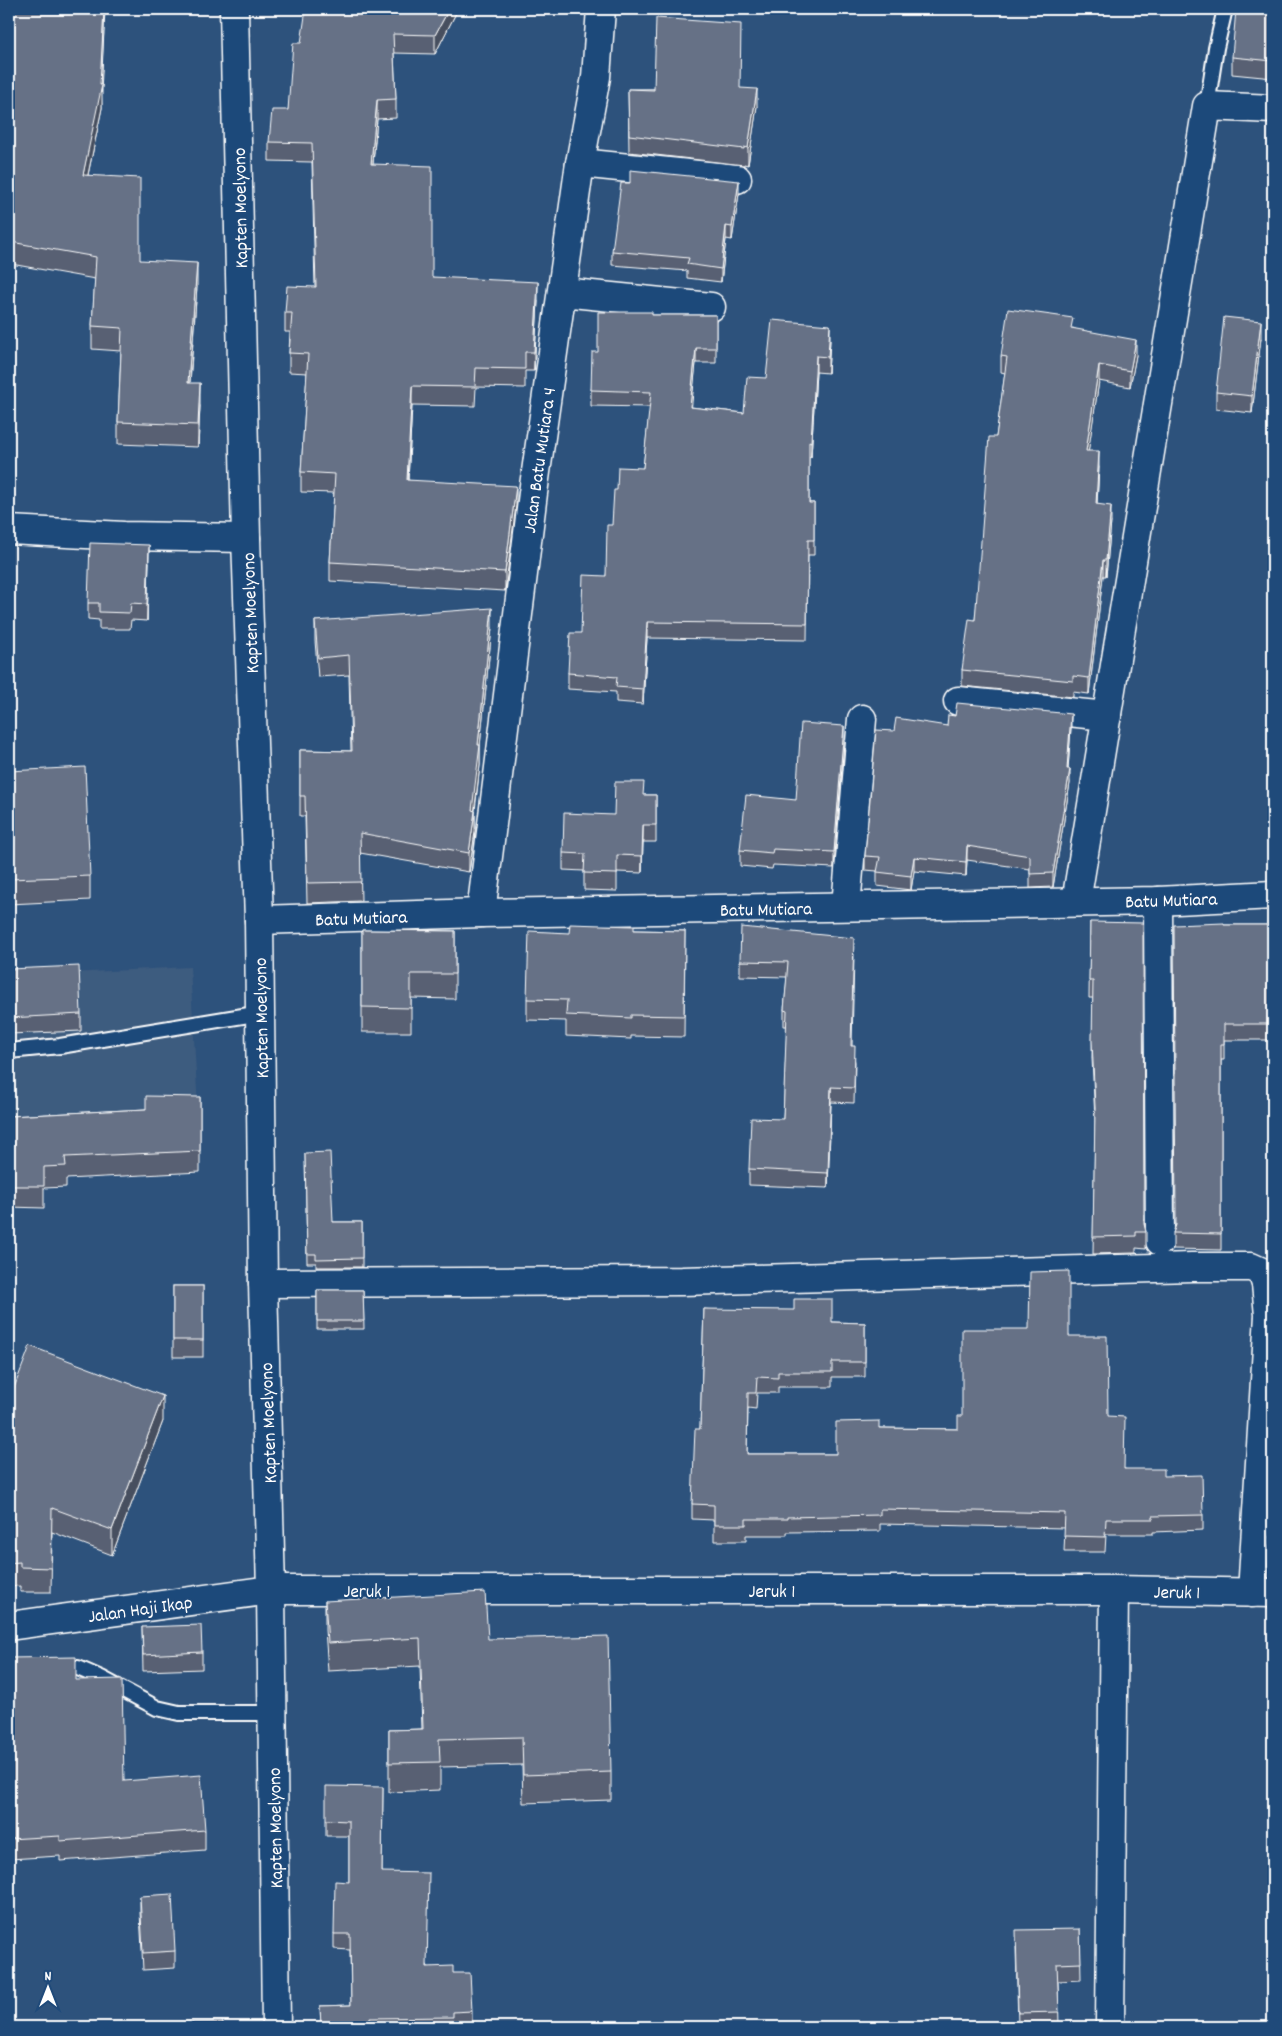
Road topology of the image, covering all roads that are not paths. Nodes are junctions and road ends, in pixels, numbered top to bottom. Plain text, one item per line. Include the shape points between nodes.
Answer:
1 (234, 9) edge
2 (601, 9) edge
3 (1225, 9) edge
4 (1207, 106) junction
5 (1273, 109) edge
6 (580, 163) junction
7 (737, 179) edge
8 (562, 292) junction
9 (711, 307) dead end
10 (9, 530) edge
11 (246, 538) junction
12 (958, 701) edge
13 (1107, 716) junction
14 (862, 719) dead end
15 (1273, 896) edge
16 (1158, 901) junction
17 (1076, 902) junction
18 (846, 906) junction
19 (481, 913) junction
20 (259, 920) junction
21 (261, 1013) junction
22 (9, 1051) edge
23 (1160, 1241) dead end
24 (263, 1283) junction
25 (271, 1590) junction
26 (1114, 1590) junction
27 (1262, 1593) edge
28 (9, 1626) edge
29 (40, 1668) edge
30 (272, 1713) junction
31 (276, 2027) edge
32 (1110, 2027) edge

1 - 11 street, Kapten Moelyono
2 - 6 street, Jalan Batu Mutiara 4 via 596,77
3 - 4 lane
4 - 5 street
4 - 13 street
6 - 7 street
6 - 8 street, Jalan Batu Mutiara 4
8 - 9 street
8 - 19 street, Jalan Batu Mutiara 4 via 532,493
10 - 11 street
11 - 20 street, Kapten Moelyono
12 - 13 street
13 - 17 street
14 - 18 street
15 - 16 street, Batu Mutiara
16 - 17 street, Batu Mutiara
16 - 23 street
17 - 18 street, Batu Mutiara
18 - 19 street, Batu Mutiara
19 - 20 street, Batu Mutiara
20 - 21 street, Kapten Moelyono
21 - 22 lane via 60,1046
21 - 24 street, Kapten Moelyono
24 - 25 street, Kapten Moelyono
24 - 27 street via 682,1281 1251,1267 1262,1272 1270,1315
25 - 26 street, Jeruk 1
25 - 28 street, Jalan Haji Ikap
25 - 30 street, Kapten Moelyono
26 - 27 street, Jeruk 1
26 - 32 street
29 - 30 lane via 78,1668 157,1708 179,1713
30 - 31 street, Kapten Moelyono

